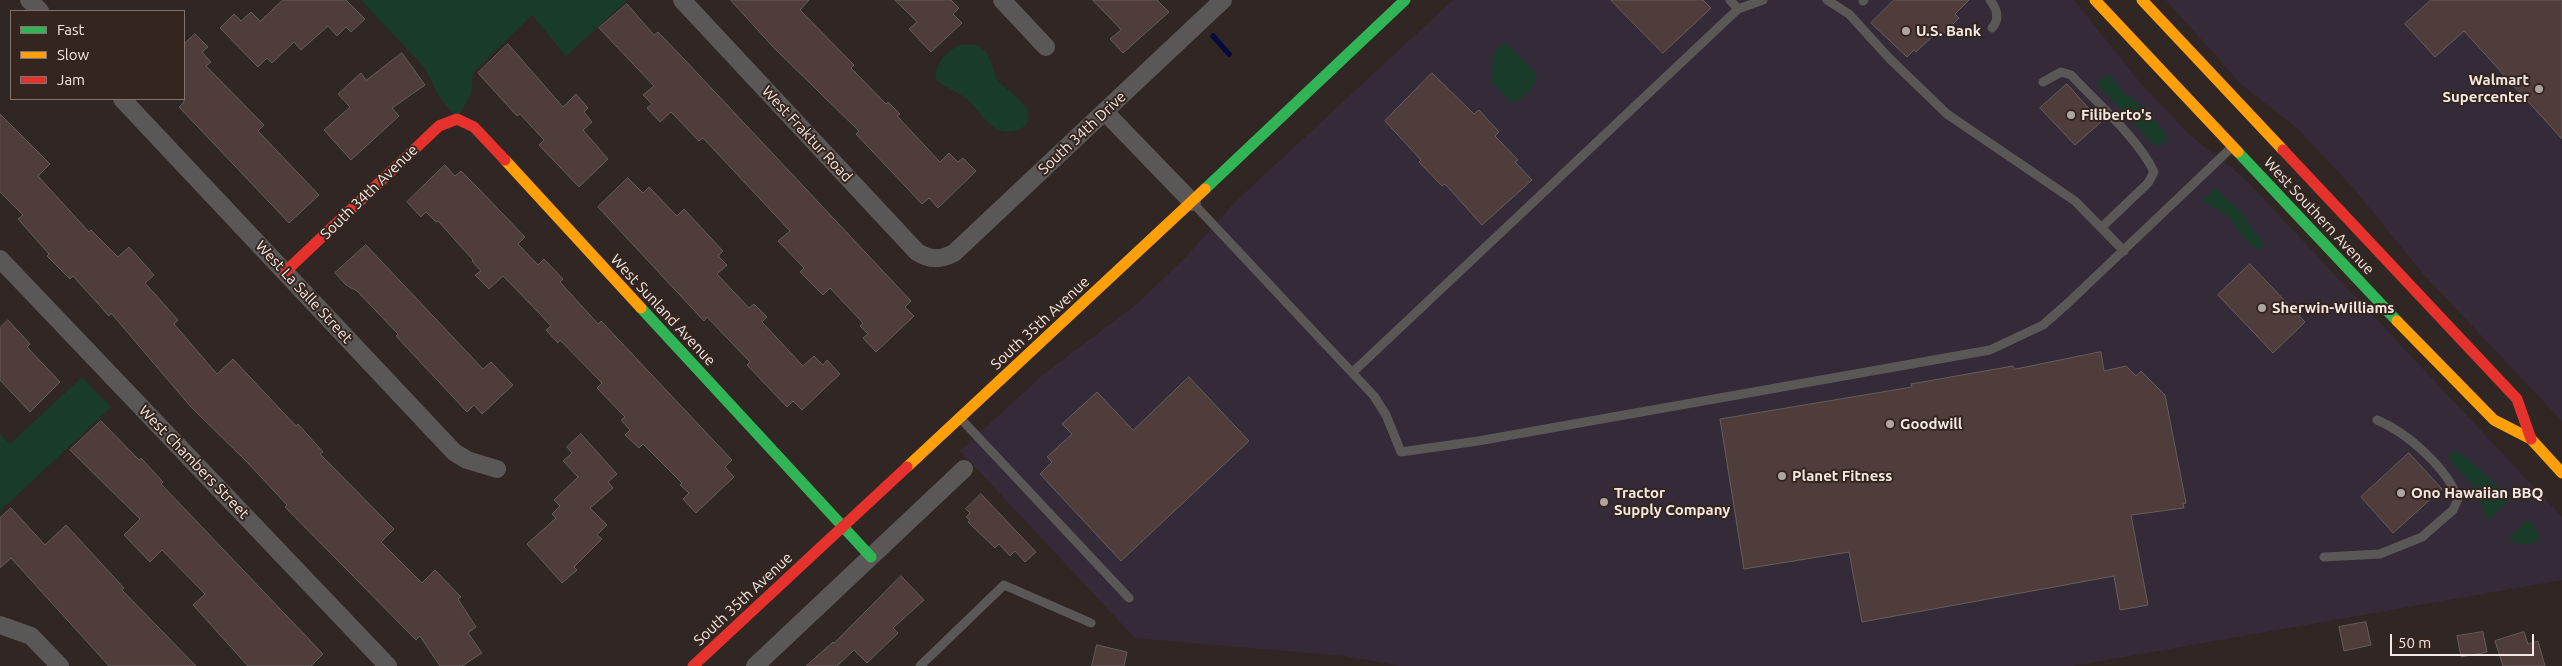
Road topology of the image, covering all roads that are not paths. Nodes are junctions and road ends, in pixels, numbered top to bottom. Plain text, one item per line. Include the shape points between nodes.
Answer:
1 (29, 0) edge
2 (682, 0) edge
3 (1002, 0) edge
4 (1223, 0) edge
5 (1405, 0) edge
6 (1730, 0) edge
7 (1763, 0) edge
8 (1827, 0) edge
9 (1990, 0) edge
10 (2095, 0) edge
11 (2142, 0) edge
12 (1738, 9) junction
13 (39, 10) edge
14 (1992, 28) dead end
15 (1046, 47) dead end
16 (2043, 82) dead end
17 (123, 100) edge
18 (1105, 112) junction
19 (457, 119) joint
20 (2233, 146) junction
21 (1192, 202) junction
22 (2101, 228) junction
23 (2124, 251) junction
24 (0, 258) edge
25 (936, 259) joint
26 (285, 272) junction
27 (1353, 372) junction
28 (960, 417) junction
29 (2377, 420) dead end
30 (2531, 440) junction
31 (497, 469) dead end
32 (964, 469) dead end
33 (2562, 472) edge
34 (843, 526) junction
35 (871, 557) junction
36 (2324, 557) dead end
37 (1129, 598) dead end
38 (1092, 623) dead end
39 (0, 625) edge
40 (60, 666) edge
41 (388, 666) edge
42 (693, 666) edge
43 (755, 666) edge
44 (920, 666) edge

1 - 13 street
2 - 25 street, West Fraktur Road via 917,252 926,258
3 - 15 street
4 - 18 street, South 34th Drive
5 - 21 main road, South 35th Avenue
6 - 12 lane
7 - 12 lane
8 - 22 lane via 1849,14 1947,114 2068,196
9 - 14 lane via 1997,14
10 - 20 main road, West Southern Avenue
11 - 30 main road, West Southern Avenue via 2516,399
12 - 27 lane
16 - 22 lane via 2061,72 2071,75 2134,143 2154,172 2148,182
17 - 26 street, West La Salle Street
18 - 21 street
18 - 25 street, South 34th Drive via 954,253
19 - 26 main road, South 34th Avenue via 439,126
19 - 34 main road, West Sunland Avenue via 474,127
20 - 23 lane
20 - 30 main road, West Southern Avenue via 2494,420
21 - 27 lane
21 - 28 main road, South 35th Avenue
22 - 23 lane
23 - 27 lane via 2043,325 1990,350 1421,450 1401,452 1374,396
24 - 41 street, West Chambers Street
26 - 31 street, West La Salle Street via 454,452
28 - 34 main road, South 35th Avenue
28 - 37 lane
29 - 36 lane via 2404,433 2452,482 2458,499 2453,510 2422,537 2380,554
30 - 33 main road, West Southern Avenue
32 - 35 street
34 - 35 main road
34 - 42 main road, South 35th Avenue
35 - 43 street
38 - 44 lane via 1004,585
39 - 40 street via 31,636

